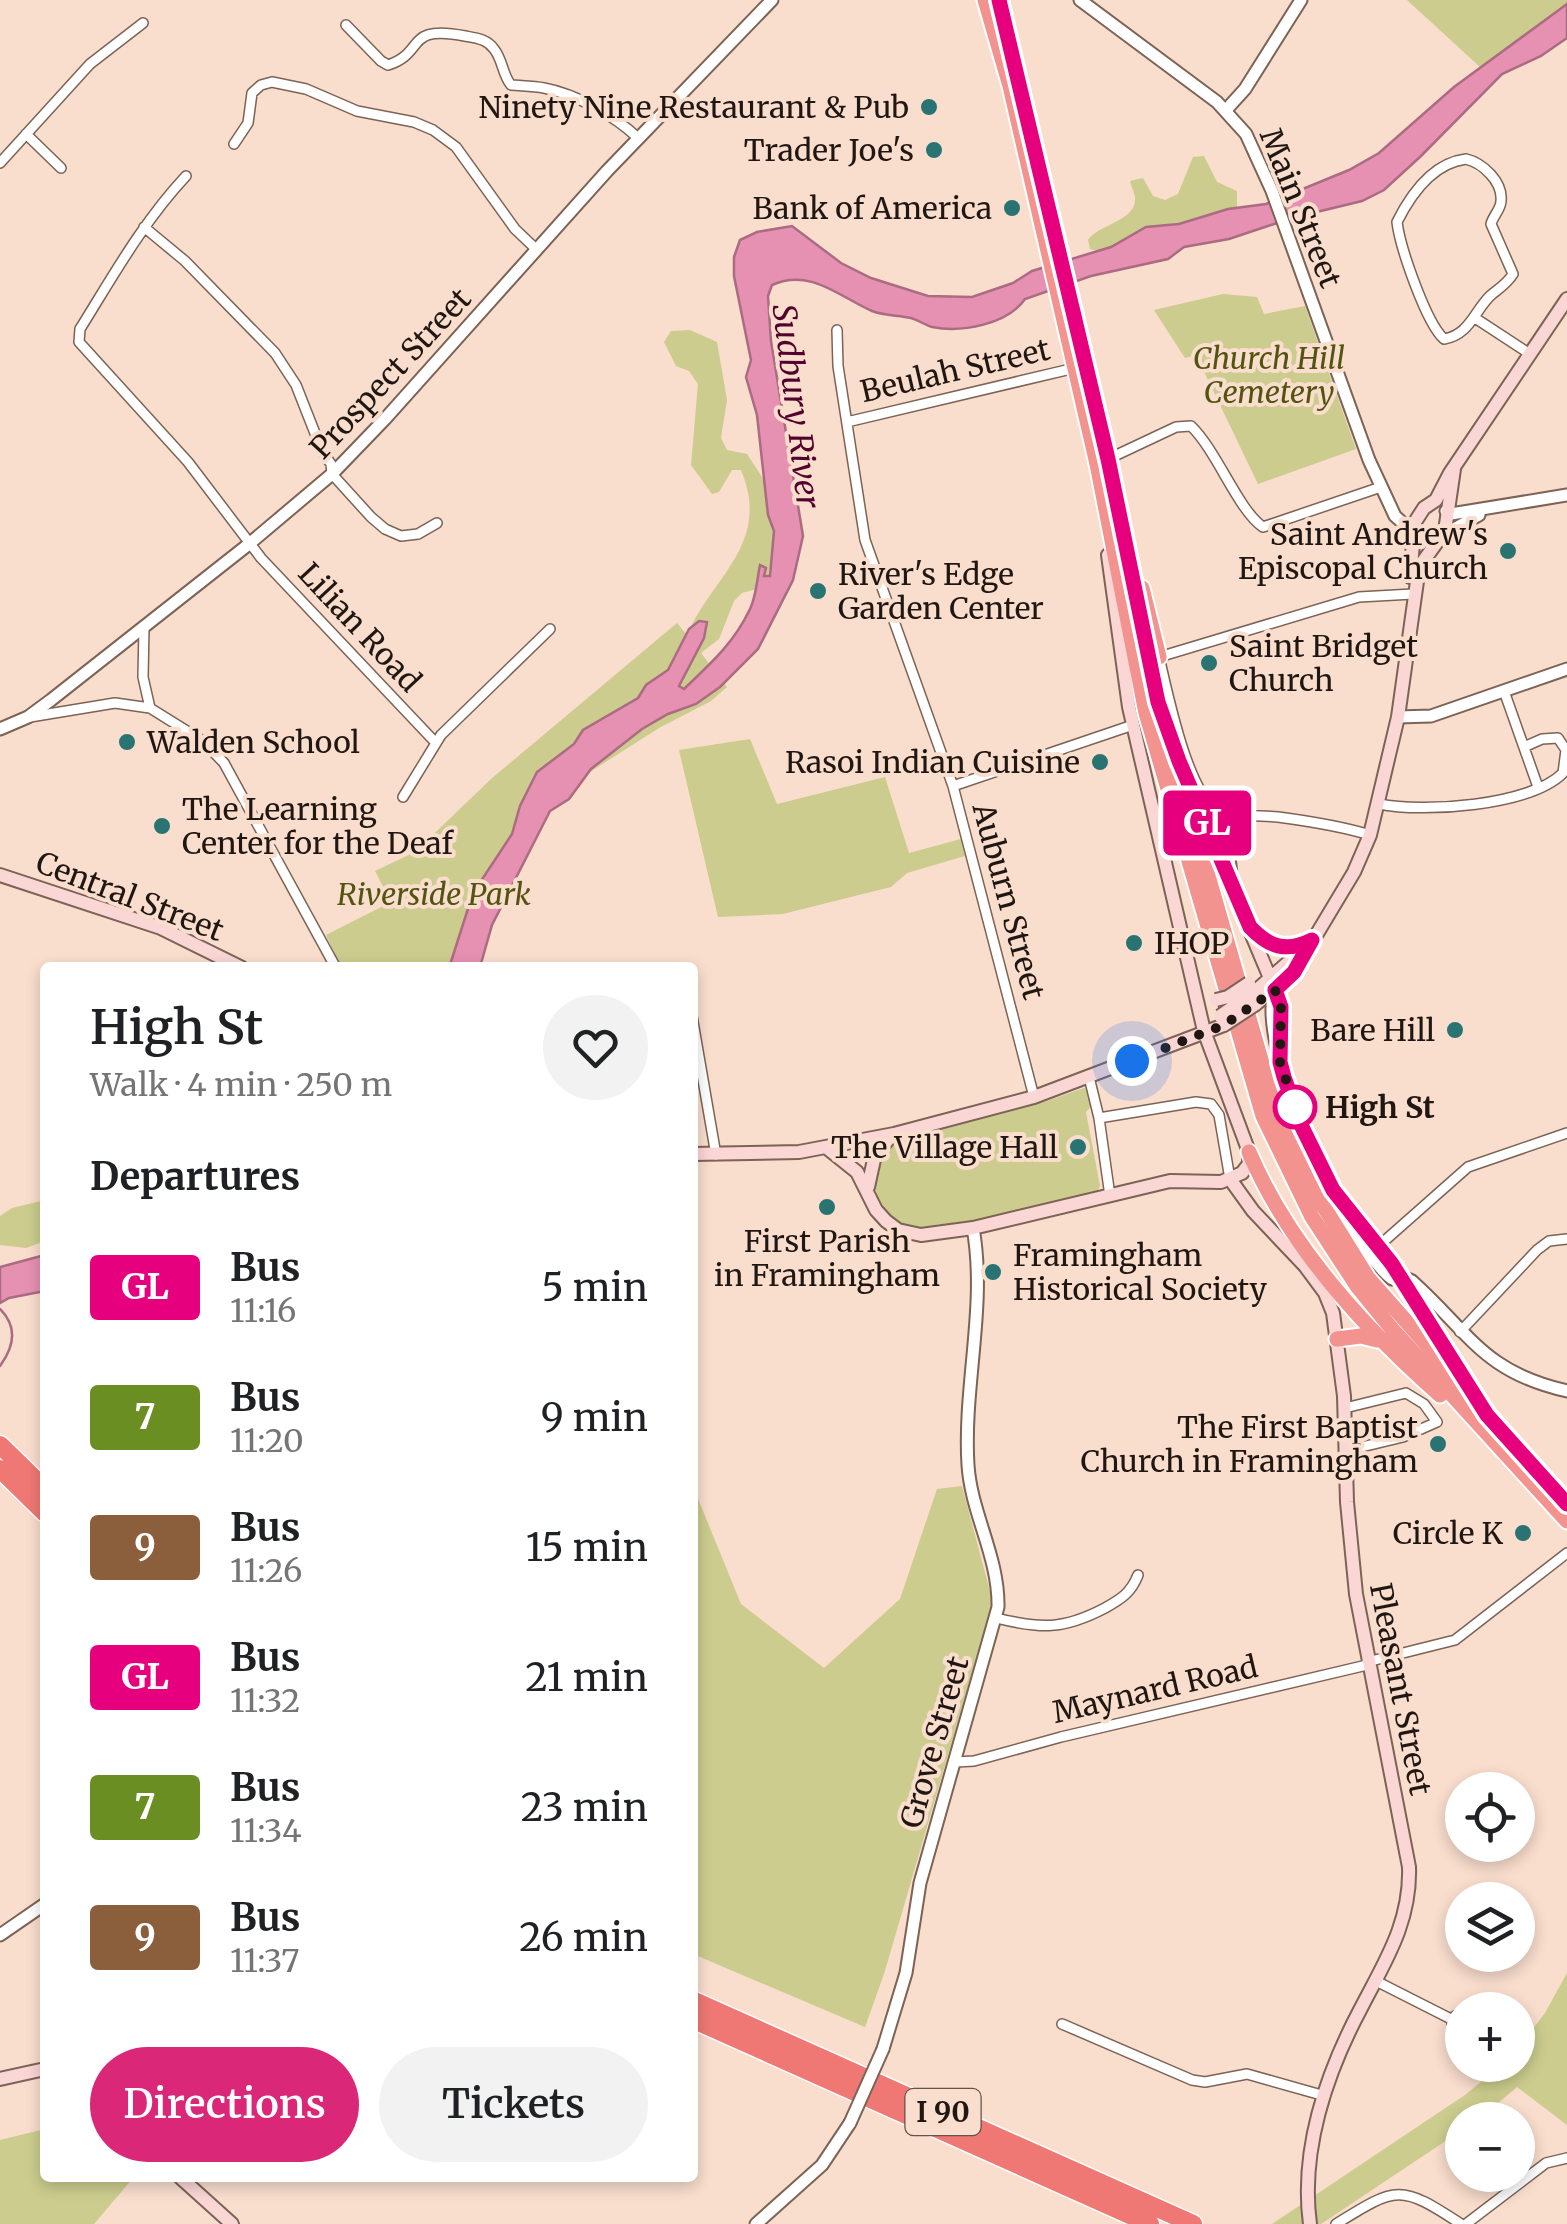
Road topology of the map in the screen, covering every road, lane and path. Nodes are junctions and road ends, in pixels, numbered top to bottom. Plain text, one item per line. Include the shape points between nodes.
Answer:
1 (772, 0) edge
2 (985, 0) edge
3 (1080, 0) edge
4 (1301, 0) edge
5 (1000, 3) edge
6 (142, 23) dead end
7 (346, 25) dead end
8 (1226, 110) junction
9 (26, 134) junction
10 (638, 138) junction
11 (234, 144) dead end
12 (0, 163) edge
13 (62, 168) dead end
14 (186, 176) dead end
15 (144, 228) junction
16 (536, 249) junction
17 (1053, 249) junction
18 (1567, 299) edge
19 (1065, 300) junction
20 (1475, 318) junction
21 (836, 330) dead end
22 (1530, 354) junction
23 (1075, 368) junction
24 (847, 422) junction
25 (1103, 462) junction
26 (1454, 468) junction
27 (332, 474) junction
28 (1382, 486) junction
29 (1567, 495) edge
30 (1388, 500) junction
31 (1425, 509) junction
32 (1487, 510) junction
33 (1446, 512) junction
34 (1119, 514) junction
35 (438, 523) dead end
36 (1444, 535) junction
37 (1413, 536) junction
38 (249, 544) junction
39 (1429, 551) junction
40 (1413, 594) junction
41 (144, 628) junction
42 (550, 629) dead end
43 (1159, 656) junction
44 (1567, 669) edge
45 (1504, 691) junction
46 (1158, 702) junction
47 (150, 708) junction
48 (1398, 717) junction
49 (28, 718) junction
50 (1133, 725) junction
51 (0, 729) edge
52 (435, 742) junction
53 (1524, 747) junction
54 (953, 786) junction
55 (1538, 787) junction
56 (402, 797) dead end
57 (1378, 804) junction
58 (1223, 811) junction
59 (1370, 835) junction
60 (0, 875) edge
61 (1233, 888) junction
62 (1250, 927) junction
63 (1312, 940) junction
64 (1260, 950) junction
65 (230, 962) edge
66 (333, 962) edge
67 (1194, 984) junction
68 (1274, 985) junction
69 (1252, 994) junction
70 (1204, 1031) junction
71 (698, 1051) edge
72 (1089, 1077) junction
73 (1034, 1096) junction
74 (1099, 1118) junction
75 (1567, 1133) edge
76 (894, 1134) junction
77 (828, 1148) junction
78 (1250, 1152) junction
79 (698, 1154) edge
80 (716, 1155) junction
81 (1230, 1179) junction
82 (869, 1194) junction
83 (1110, 1196) junction
84 (972, 1228) junction
85 (1567, 1239) edge
86 (1374, 1250) junction
87 (1401, 1278) junction
88 (1460, 1332) junction
89 (1337, 1340) junction
90 (1378, 1340) junction
91 (1567, 1391) edge
92 (1344, 1408) junction
93 (1487, 1415) junction
94 (0, 1445) edge
95 (1500, 1449) junction
96 (1345, 1451) junction
97 (0, 1471) edge
98 (40, 1501) edge
99 (1567, 1504) edge
100 (1567, 1521) edge
101 (1567, 1553) edge
102 (1138, 1575) dead end
103 (996, 1618) junction
104 (1367, 1664) junction
105 (955, 1762) junction
106 (40, 1907) edge
107 (0, 1935) edge
108 (1376, 1980) junction
109 (698, 2003) edge
110 (1445, 2016) edge
111 (698, 2022) edge
112 (1062, 2024) dead end
113 (40, 2070) edge
114 (0, 2079) edge
115 (1325, 2096) junction
116 (1567, 2158) edge
117 (185, 2182) edge
118 (232, 2224) edge
119 (756, 2224) edge
120 (1150, 2224) edge
121 (1194, 2224) edge
122 (1310, 2224) edge
123 (1336, 2224) edge
124 (1464, 2224) edge

1 - 10 street, Prospect Street
2 - 17 highway
3 - 8 street, Main Street
4 - 8 street via 1246,90
5 - 17 highway
6 - 9 street via 90,64
7 - 10 street via 388,64 434,32 481,39 494,49 512,84 570,97
8 - 28 street, Main Street via 1246,134 1272,191
9 - 12 street
9 - 13 street
10 - 16 street, Prospect Street
11 - 16 street via 248,123 252,94 272,82 357,112 414,122 456,146
14 - 15 street
15 - 27 street via 186,261 281,361
15 - 38 street, Lilian Road via 78,338 188,462
16 - 27 street, Prospect Street
17 - 19 highway
18 - 22 main road
19 - 23 highway
19 - 25 highway
20 - 20 street via 1451,338 1438,334 1398,226 1426,180 1466,159 1485,168 1499,193 1491,224 1514,274
20 - 22 street
21 - 24 street
22 - 26 main road
23 - 24 street, Beulah Street
23 - 25 highway
24 - 54 street via 866,546
25 - 28 street via 1191,426 1263,527
25 - 34 highway
25 - 50 main road
25 - 95 highway via 1146,713 1263,1116 1342,1264
26 - 31 main road
26 - 33 main road
27 - 35 street via 393,534 409,536
27 - 38 street, Prospect Street
28 - 30 street, Main Street
29 - 32 street
30 - 31 street via 1403,514
30 - 37 street, Main Street
31 - 33 main road via 1441,504
31 - 37 main road
32 - 33 street
32 - 36 street
33 - 36 main road
34 - 43 highway
34 - 46 highway
36 - 39 main road
37 - 39 main road via 1416,547
37 - 40 main road
38 - 41 street, Prospect Street
38 - 52 street, Lilian Road
39 - 40 main road
40 - 43 street via 1360,596
40 - 48 main road
41 - 47 street
41 - 49 street, Prospect Street
42 - 52 street
43 - 58 street via 1188,762 1204,797
44 - 45 street
45 - 48 street via 1422,719
45 - 53 street
46 - 61 main road
46 - 93 highway via 1261,1066 1296,1158 1368,1278
47 - 49 street via 115,704
47 - 66 street via 224,763
48 - 57 main road
49 - 51 street, Prospect Street
50 - 54 street, Auburn Street
50 - 67 main road
52 - 56 street
53 - 55 street
53 - 55 street via 1548,738 1564,745 1562,773
54 - 73 street, Auburn Street
55 - 57 street via 1471,806
57 - 59 main road
58 - 59 street
58 - 61 main road
59 - 63 main road
60 - 65 main road, Central Street via 161,928
61 - 62 main road
62 - 63 main road via 1280,948
62 - 64 main road
63 - 68 main road
64 - 68 main road
64 - 69 main road
67 - 69 main road, bridge via 1216,1000
67 - 70 main road
68 - 69 main road
68 - 86 street via 1271,1028 1301,1125
69 - 70 main road, bridge
70 - 72 main road
70 - 78 main road
71 - 80 street
72 - 73 main road
72 - 74 street
73 - 76 main road
74 - 81 street via 1211,1104 1219,1115
74 - 83 street
75 - 86 street via 1468,1167
76 - 77 main road
76 - 82 main road via 872,1162
77 - 80 main road
77 - 82 main road via 857,1172
78 - 81 main road via 1246,1168
78 - 90 highway via 1310,1254
79 - 80 main road
81 - 83 main road via 1170,1181
81 - 89 main road, Pleasant Street via 1318,1283
82 - 84 main road via 880,1216 905,1232
83 - 84 main road
84 - 103 street, Grove Street via 976,1290 968,1470 996,1578
85 - 88 street via 1537,1250
86 - 87 street
87 - 88 street via 1416,1284
87 - 93 highway
88 - 91 street via 1491,1360
89 - 90 highway
89 - 92 main road, Pleasant Street
90 - 95 highway
92 - 96 main road, Pleasant Street
92 - 96 street via 1406,1393 1436,1422
93 - 99 highway
94 - 98 highway
95 - 100 highway
96 - 104 main road, Pleasant Street
97 - 98 highway
101 - 104 street, Maynard Road via 1462,1637
102 - 103 street via 1120,1600 1074,1623 1034,1627
103 - 105 street, Grove Street
104 - 105 street, Maynard Road
104 - 108 main road, Pleasant Street via 1410,1880 1402,1927
105 - 119 street, Grove Street, bridge via 883,2049 850,2123 822,2165
106 - 107 street
108 - 110 street
108 - 115 main road, Pleasant Street
109 - 121 highway, I 90
111 - 120 highway, I 90
112 - 115 street via 1192,2080 1247,2074
113 - 114 main road
115 - 122 main road, Pleasant Street via 1311,2150
116 - 124 street via 1546,2163
117 - 118 main road
123 - 124 street via 1379,2198 1404,2193

